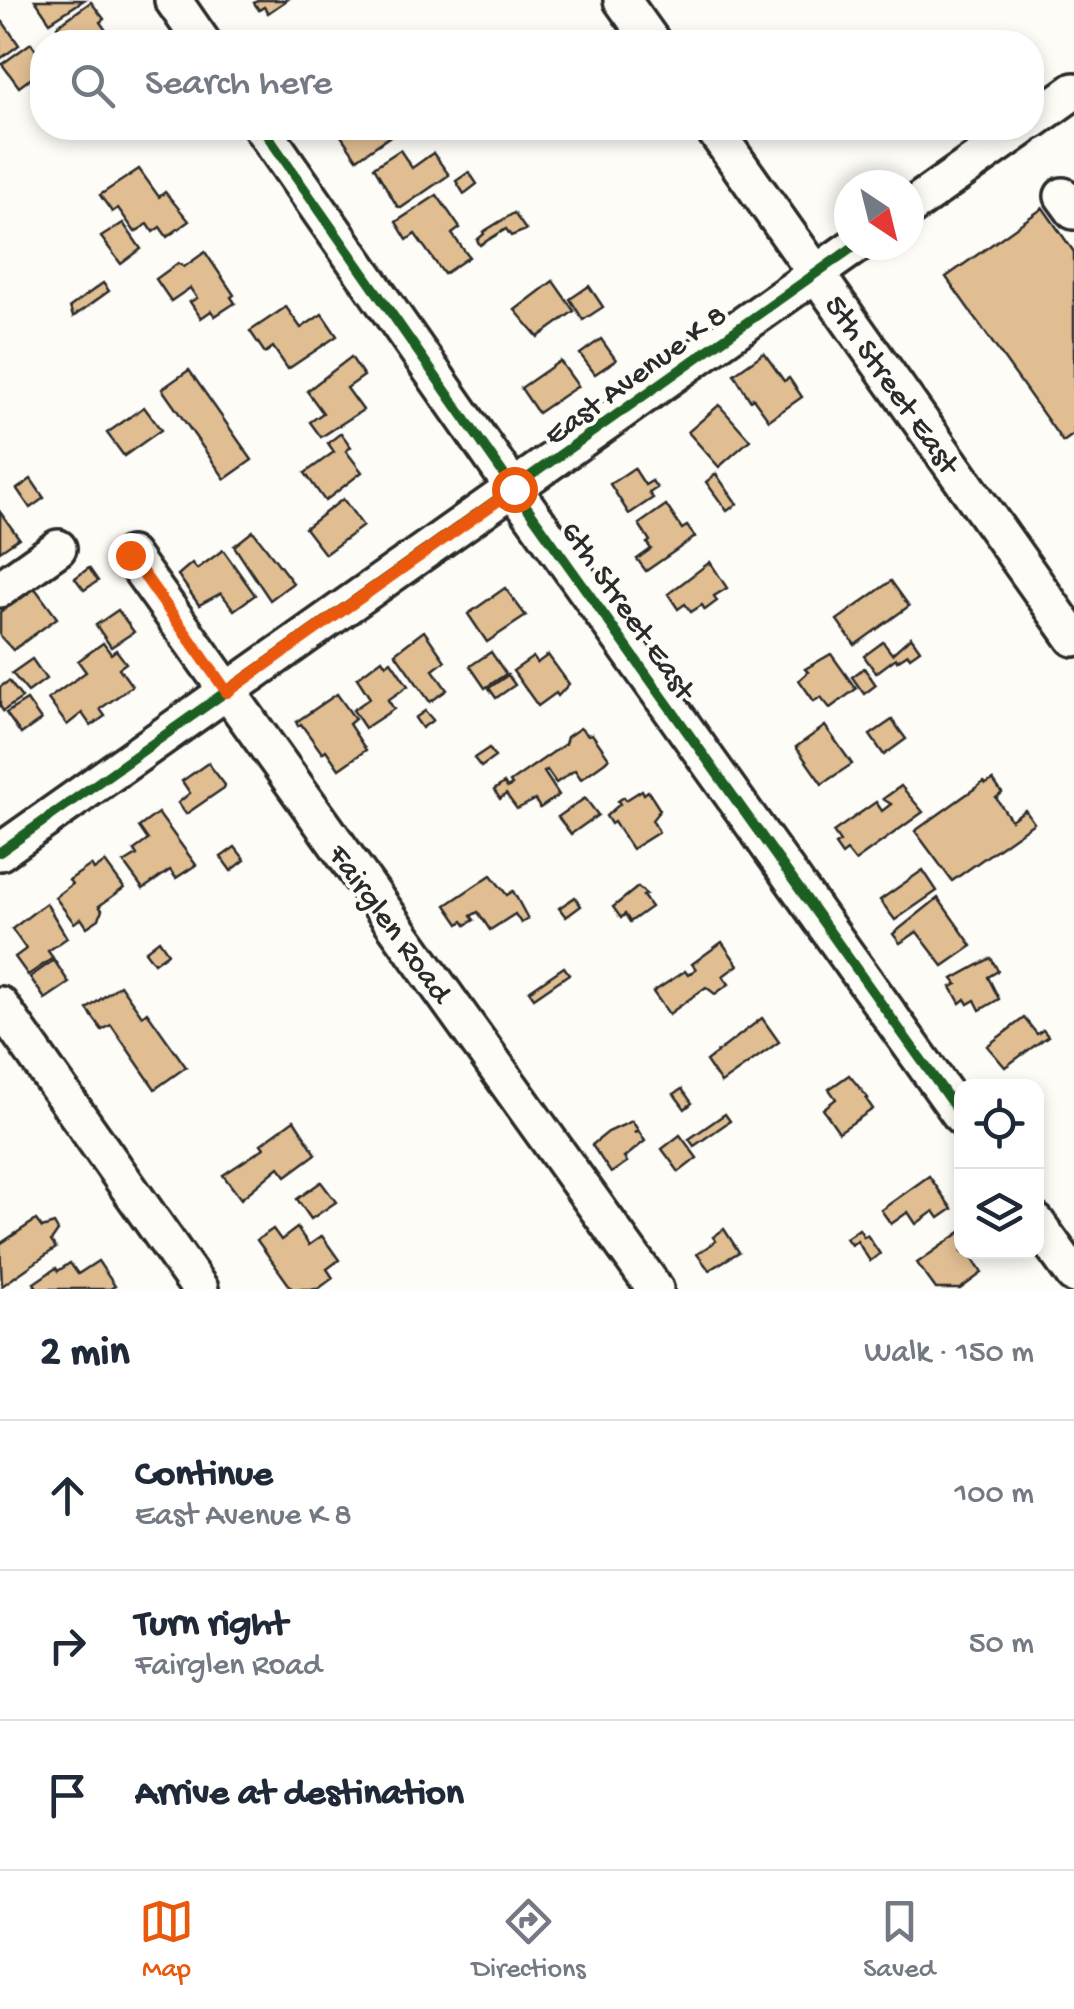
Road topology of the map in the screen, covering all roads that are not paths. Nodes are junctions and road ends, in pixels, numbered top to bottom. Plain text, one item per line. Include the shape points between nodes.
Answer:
1 (173, 0) edge
2 (622, 0) edge
3 (194, 30) edge
4 (643, 30) edge
5 (1074, 91) edge
6 (1044, 112) edge
7 (270, 140) edge
8 (722, 140) edge
9 (1005, 140) edge
10 (924, 197) edge
11 (835, 260) edge
12 (816, 273) junction
13 (514, 489) junction
14 (58, 548) dead end
15 (130, 555) dead end
16 (0, 589) edge
17 (1074, 638) edge
18 (227, 692) junction
19 (0, 852) edge
20 (0, 1005) edge
21 (954, 1106) edge
22 (1044, 1233) edge
23 (1074, 1275) edge
24 (200, 1289) edge
25 (655, 1289) edge

1 - 3 street
2 - 4 street
5 - 6 street
7 - 13 street, 6th Street East
8 - 12 street, 5th Street East
9 - 10 street
11 - 12 street, East Avenue K 8
12 - 13 street, East Avenue K 8
12 - 17 street, 5th Street East
13 - 18 street, East Avenue K 8
13 - 21 street, 6th Street East
14 - 16 street
15 - 18 street, Fairglen Road
18 - 19 street, East Avenue K 8
18 - 25 street, Fairglen Road
20 - 24 street
22 - 23 street

